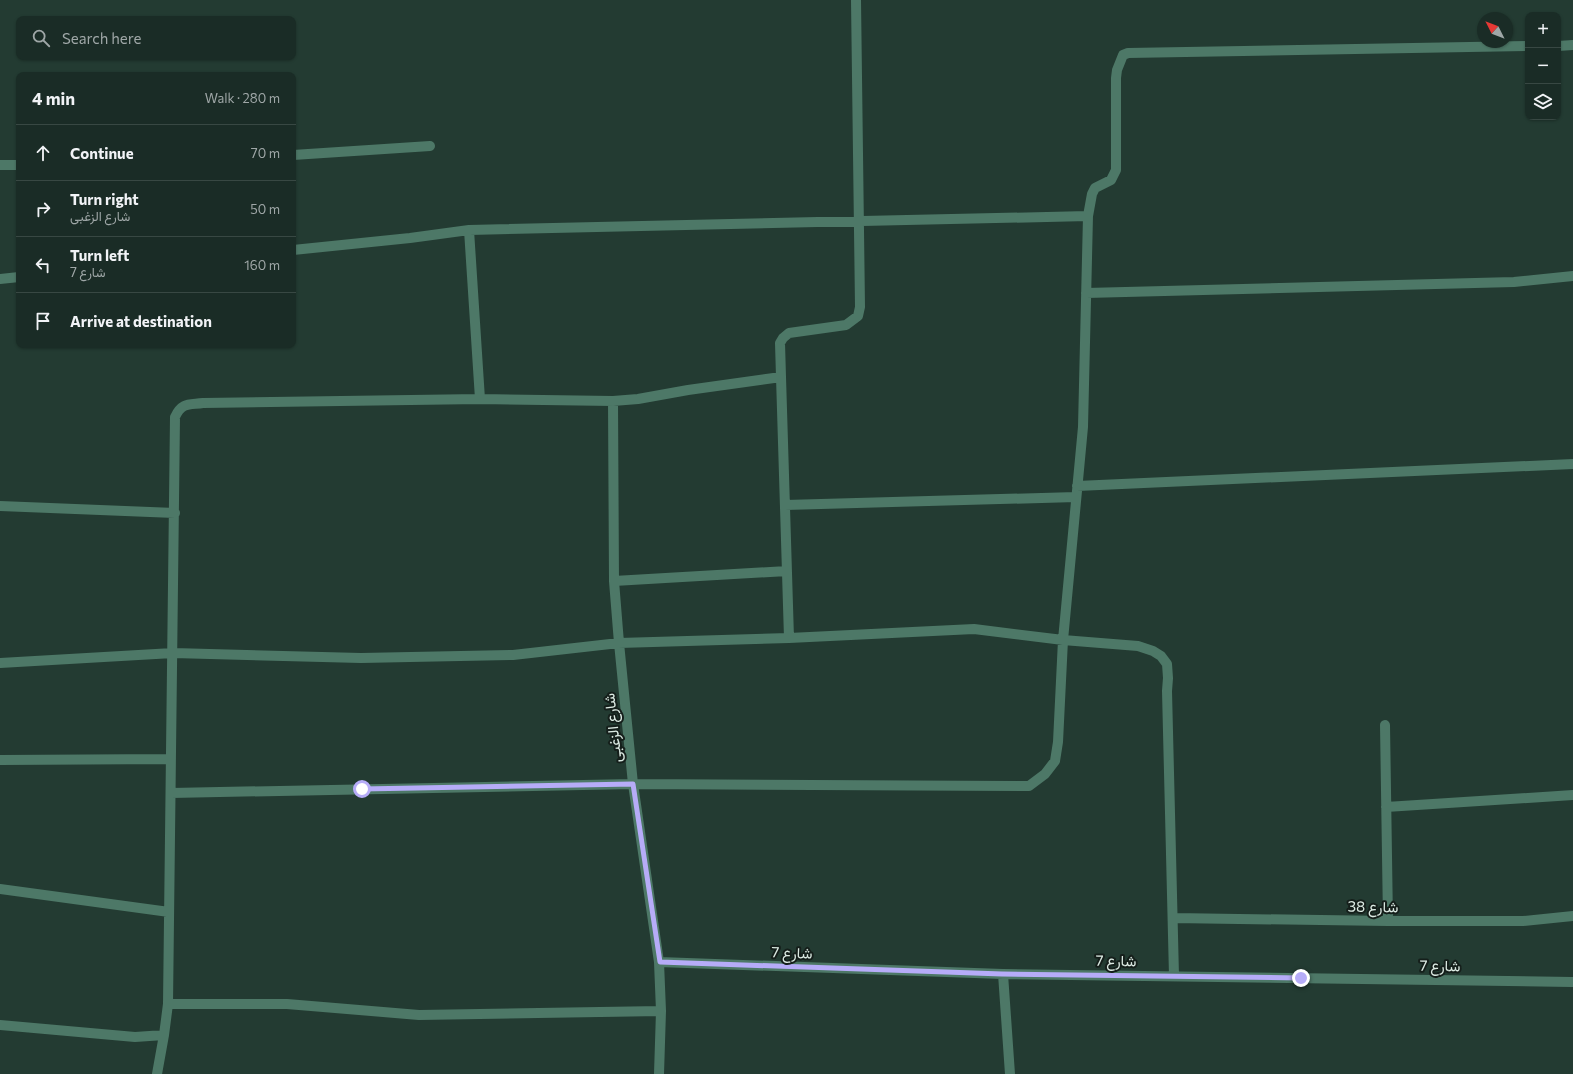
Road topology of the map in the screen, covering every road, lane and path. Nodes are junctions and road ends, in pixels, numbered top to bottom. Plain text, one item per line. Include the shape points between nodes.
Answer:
1 (856, 0) edge
2 (1573, 45) edge
3 (1525, 46) edge
4 (1561, 46) edge
5 (430, 146) dead end
6 (296, 155) edge
7 (0, 165) edge
8 (16, 165) edge
9 (1088, 216) junction
10 (858, 222) junction
11 (469, 230) junction
12 (296, 250) edge
13 (1573, 276) edge
14 (16, 277) edge
15 (0, 279) edge
16 (1086, 293) junction
17 (781, 377) junction
18 (480, 399) junction
19 (613, 401) junction
20 (1573, 464) edge
21 (1077, 486) junction
22 (1076, 497) junction
23 (785, 505) junction
24 (0, 506) edge
25 (175, 513) junction
26 (787, 571) junction
27 (614, 581) junction
28 (789, 638) junction
29 (1063, 640) junction
30 (619, 643) junction
31 (173, 653) junction
32 (0, 663) edge
33 (1385, 725) dead end
34 (171, 759) junction
35 (0, 760) edge
36 (633, 784) junction
37 (171, 793) junction
38 (1573, 795) edge
39 (1386, 807) junction
40 (0, 889) edge
41 (169, 912) junction
42 (1573, 916) edge
43 (1173, 918) junction
44 (1388, 921) junction
45 (660, 962) junction
46 (1002, 974) junction
47 (1174, 976) junction
48 (1572, 982) dead end
49 (168, 1004) junction
50 (660, 1011) junction
51 (0, 1025) edge
52 (164, 1035) junction
53 (157, 1074) edge
54 (659, 1074) edge
55 (1010, 1074) edge

1 - 10 street
2 - 4 street
3 - 9 street via 1128,53 1123,55 1116,78 1116,170 1111,180 1095,188
5 - 6 street
7 - 8 street
9 - 10 street
9 - 16 street
10 - 11 street
10 - 17 street via 858,316 846,325 789,333 780,343
11 - 12 street
11 - 18 street
13 - 16 street via 1514,282
14 - 15 street
16 - 21 street via 1082,427
17 - 19 street
17 - 23 street
18 - 19 street
18 - 25 street via 185,405 180,407 175,417
19 - 27 street, شارع الزغبى
20 - 21 street
21 - 22 street
22 - 23 street
22 - 29 street
23 - 26 street
24 - 25 street
25 - 31 street
26 - 27 street
26 - 28 street
27 - 30 street, شارع الزغبى
28 - 29 street via 974,629
28 - 30 street
29 - 36 street via 1055,761 1045,774 1029,786
29 - 43 street via 1138,646 1157,653 1167,664
30 - 31 street via 513,655 361,658
30 - 36 street, شارع الزغبى
31 - 32 street
31 - 34 street
33 - 39 street
34 - 35 street
34 - 37 street
36 - 37 street
36 - 45 street, شارع الزغبى
37 - 41 street
38 - 39 street
39 - 44 street
40 - 41 street
41 - 49 street
42 - 44 street, شارع 38 via 1523,921
43 - 44 street, شارع 38
43 - 47 street
45 - 46 street, شارع 7
45 - 50 street, شارع الزغبى
46 - 47 street, شارع 7
46 - 55 street
47 - 48 street, شارع 7
49 - 50 street via 287,1004 419,1015
49 - 52 street
50 - 54 street, شارع الزغبى
51 - 52 street via 127,1037
52 - 53 street

